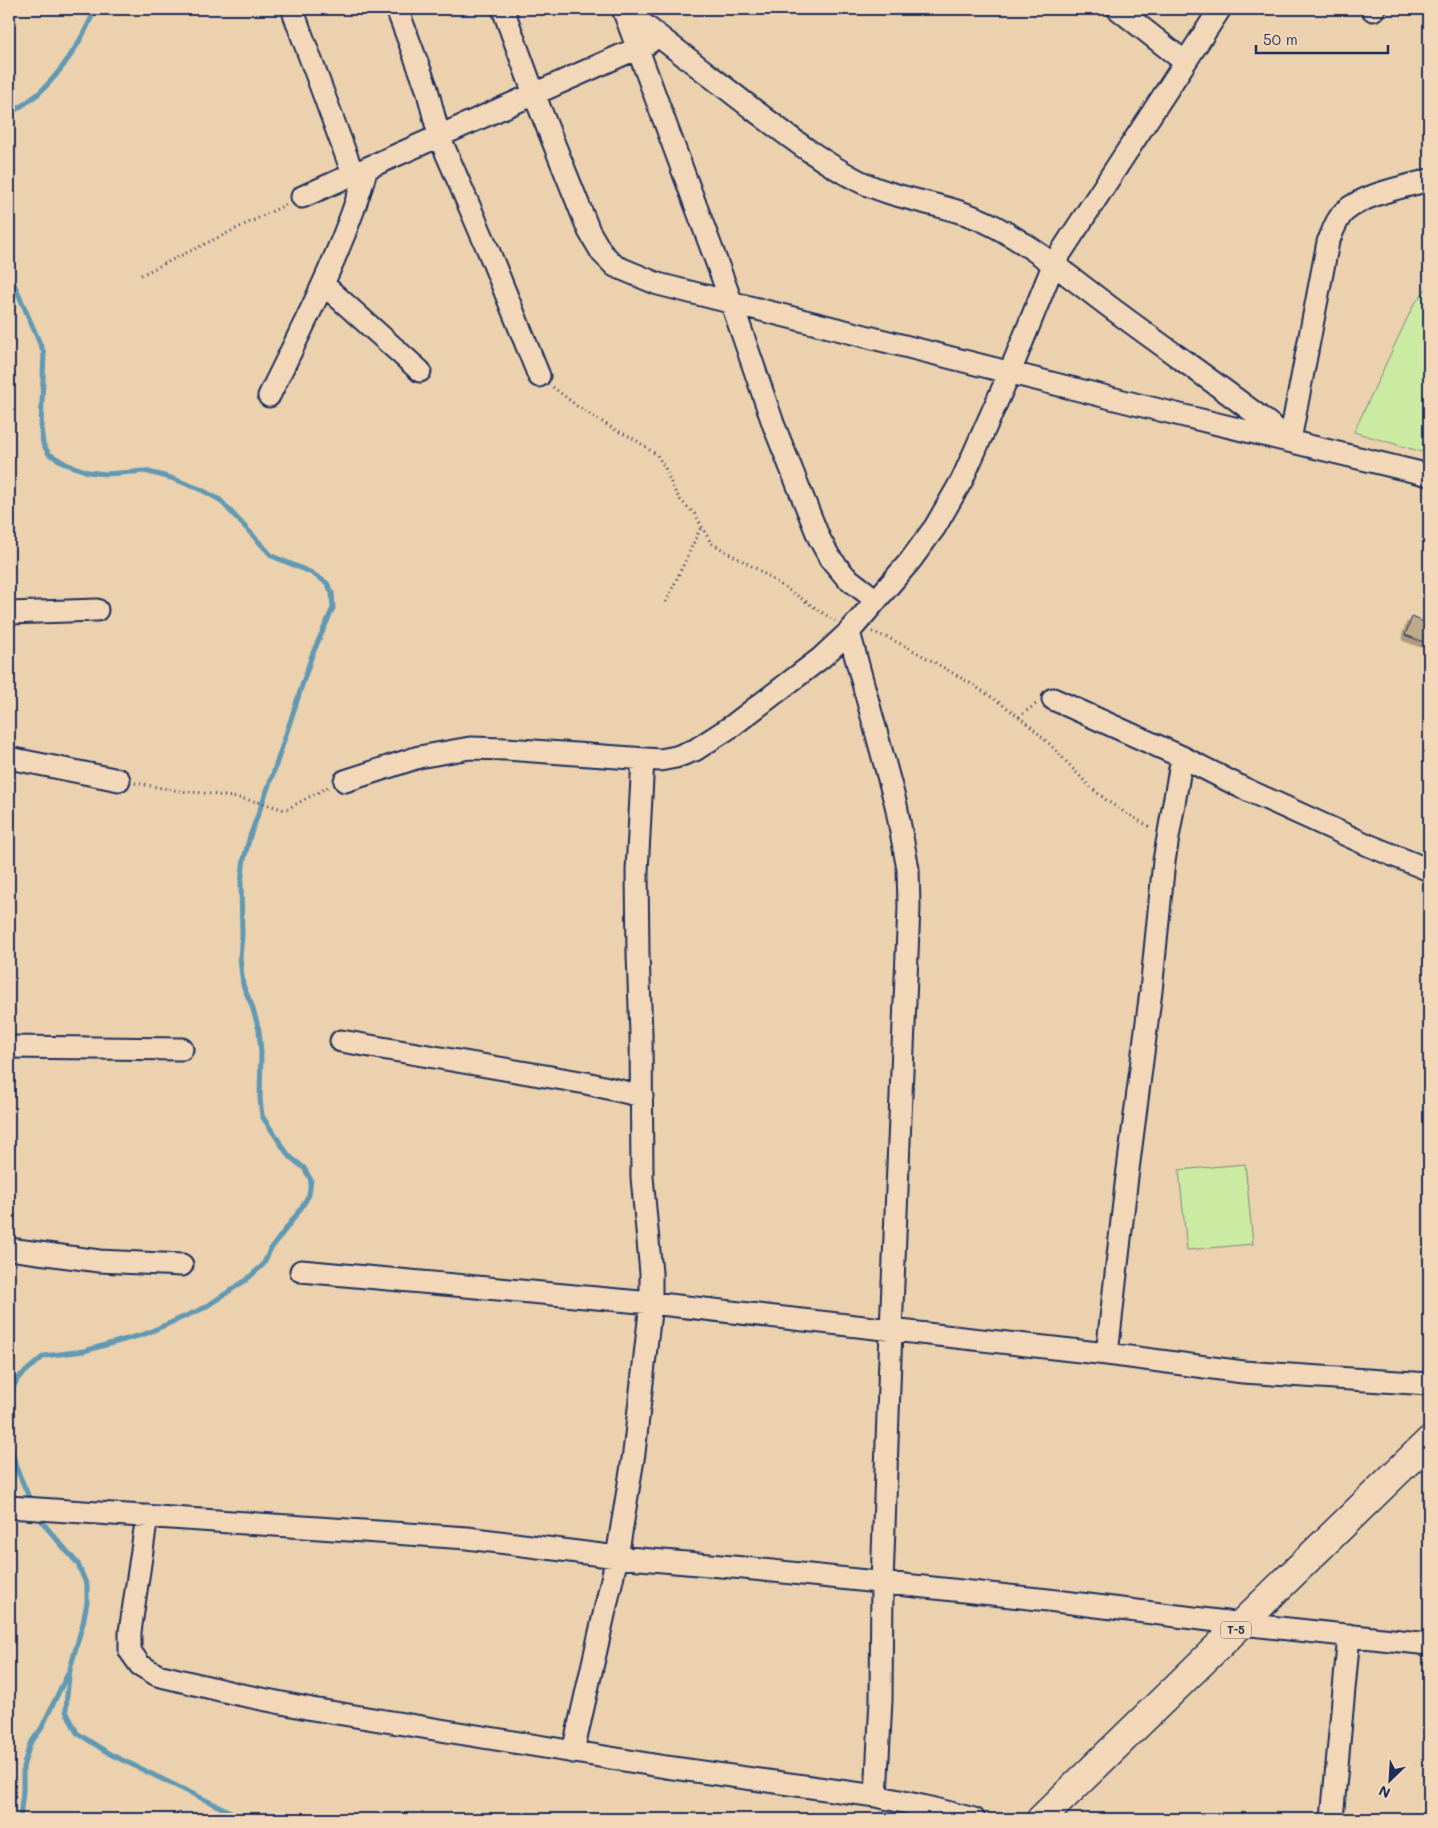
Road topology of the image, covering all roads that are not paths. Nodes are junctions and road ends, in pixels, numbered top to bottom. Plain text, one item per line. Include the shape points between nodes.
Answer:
1 (294, 9) edge
2 (397, 9) edge
3 (503, 9) edge
4 (623, 9) edge
5 (1118, 9) edge
6 (1220, 9) edge
7 (661, 38) junction
8 (638, 48) junction
9 (1185, 62) junction
10 (534, 94) junction
11 (439, 136) junction
12 (360, 171) junction
13 (1429, 180) edge
14 (302, 197) road end
15 (1054, 263) junction
16 (323, 284) junction
17 (730, 301) junction
18 (420, 370) dead end
19 (1010, 372) junction
20 (539, 376) road end
21 (270, 396) dead end
22 (1290, 440) junction
23 (1429, 475) edge
24 (876, 600) junction
25 (97, 610) dead end
26 (9, 613) edge
27 (849, 632) junction
28 (1053, 698) dead end
29 (1182, 757) junction
30 (9, 758) edge
31 (643, 759) junction
32 (119, 780) road end
33 (345, 781) road end
34 (1429, 870) edge
35 (341, 1041) dead end
36 (9, 1047) edge
37 (182, 1049) dead end
38 (642, 1096) junction
39 (9, 1249) edge
40 (182, 1265) dead end
41 (301, 1271) dead end
42 (651, 1303) junction
43 (891, 1330) junction
44 (1107, 1354) junction
45 (1429, 1384) edge
46 (1429, 1441) edge
47 (16, 1507) edge
48 (147, 1516) junction
49 (617, 1556) junction
50 (882, 1583) junction
51 (1242, 1624) junction
52 (1349, 1635) junction
53 (1429, 1644) edge
54 (573, 1752) junction
55 (876, 1796) junction
56 (974, 1819) edge
57 (1041, 1819) edge
58 (1332, 1819) edge

1 - 12 street
2 - 11 street via 427,89
3 - 10 street
4 - 7 street
4 - 8 street
5 - 9 street
6 - 9 street
7 - 8 street
7 - 15 street via 797,142 857,180 888,193 964,213 992,225
8 - 10 street
8 - 17 street
9 - 15 street
10 - 11 street
10 - 17 street via 589,231 602,253 616,266 658,284
11 - 12 street
11 - 20 street
12 - 14 street
12 - 16 street via 357,203
13 - 22 street via 1360,201 1344,212 1336,224 1328,242
15 - 19 street
15 - 22 street
16 - 18 street
16 - 21 street
17 - 19 street
17 - 24 street via 774,426 819,538 846,577
19 - 22 street
19 - 24 street via 962,480 935,527
22 - 23 street
24 - 27 street
25 - 26 street
27 - 31 street via 821,658 695,750 660,760
27 - 43 street via 885,757 908,869
28 - 29 street
29 - 34 street via 1243,788
29 - 44 street via 1164,861 1152,992
30 - 32 street
31 - 33 street via 470,748 419,757
31 - 38 street via 637,871
35 - 38 street
36 - 37 street
38 - 42 street via 642,1177
39 - 40 street via 99,1261
41 - 42 street
42 - 43 street
42 - 49 street via 634,1453
43 - 44 street
43 - 50 street
44 - 45 street via 1243,1372
46 - 51 main road, T-5
47 - 48 street
48 - 49 street via 467,1538
48 - 54 street via 130,1651 140,1665 156,1675 312,1709
49 - 50 street
49 - 54 street
50 - 51 street
50 - 55 street
51 - 52 street
51 - 57 main road, T-5
52 - 53 street
52 - 58 street
54 - 55 street
55 - 56 street

